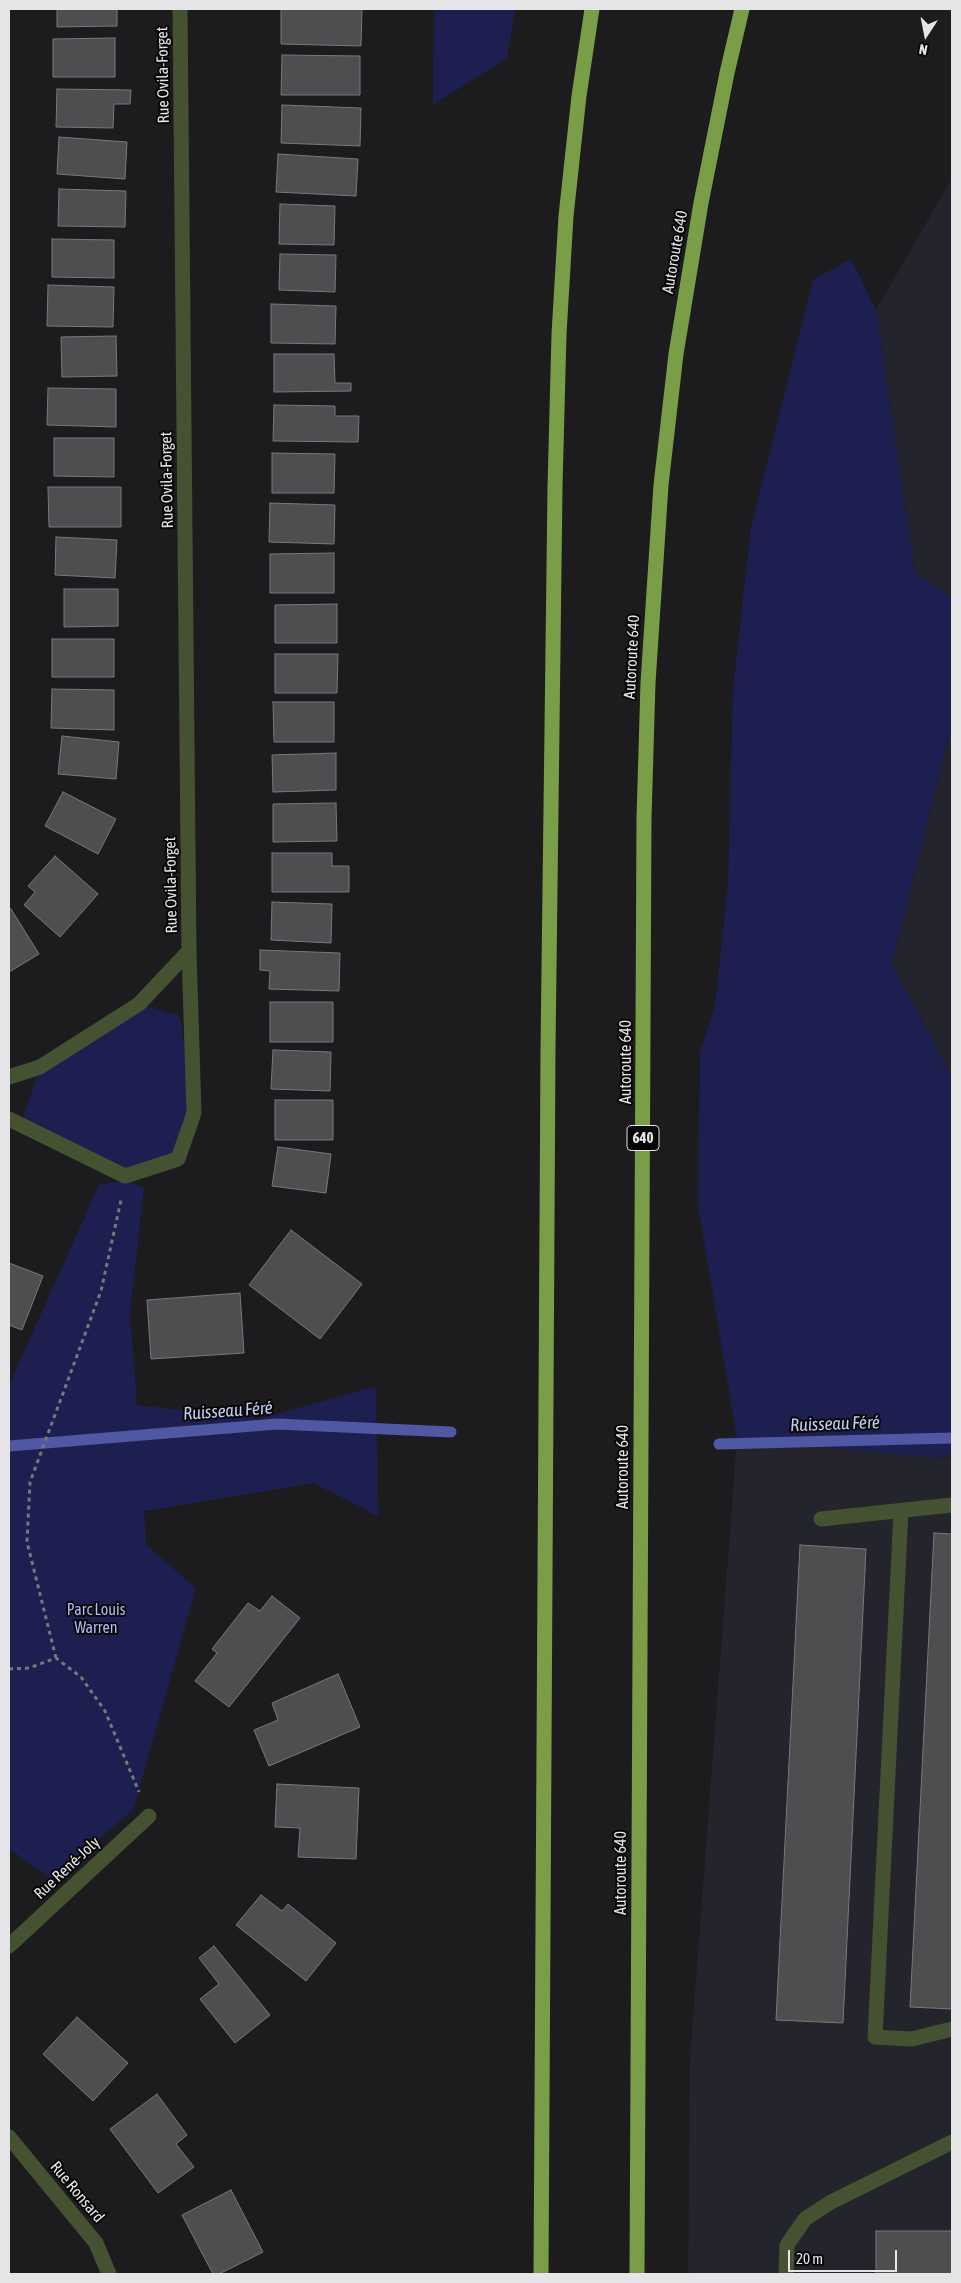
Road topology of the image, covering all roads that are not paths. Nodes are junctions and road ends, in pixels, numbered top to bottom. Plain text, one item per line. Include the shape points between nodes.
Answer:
1 (180, 9) edge
2 (592, 9) edge
3 (742, 9) edge
4 (189, 951) junction
5 (9, 1077) edge
6 (9, 1119) edge
7 (952, 1505) edge
8 (901, 1511) junction
9 (821, 1520) dead end
10 (149, 1816) road end
11 (9, 1946) edge
12 (952, 2029) edge
13 (9, 2137) edge
14 (952, 2142) edge
15 (109, 2274) edge
16 (541, 2274) edge
17 (637, 2274) edge
18 (786, 2274) edge

1 - 4 street, Rue Ovila-Forget
2 - 16 highway via 566,216 555,496 548,1049
3 - 17 highway, Autoroute 640 / 640 via 701,203 676,354 660,485 648,683 644,818
4 - 5 street, Rue Ovila-Forget via 140,1004 40,1067
4 - 6 street, Rue Ovila-Forget via 194,1113 178,1159 125,1176
7 - 8 street
8 - 9 street
8 - 12 street via 875,2037 912,2038
10 - 11 street, Rue René-Joly
13 - 15 street, Rue Ronsard via 96,2243
14 - 18 street via 831,2202 805,2219 787,2245

